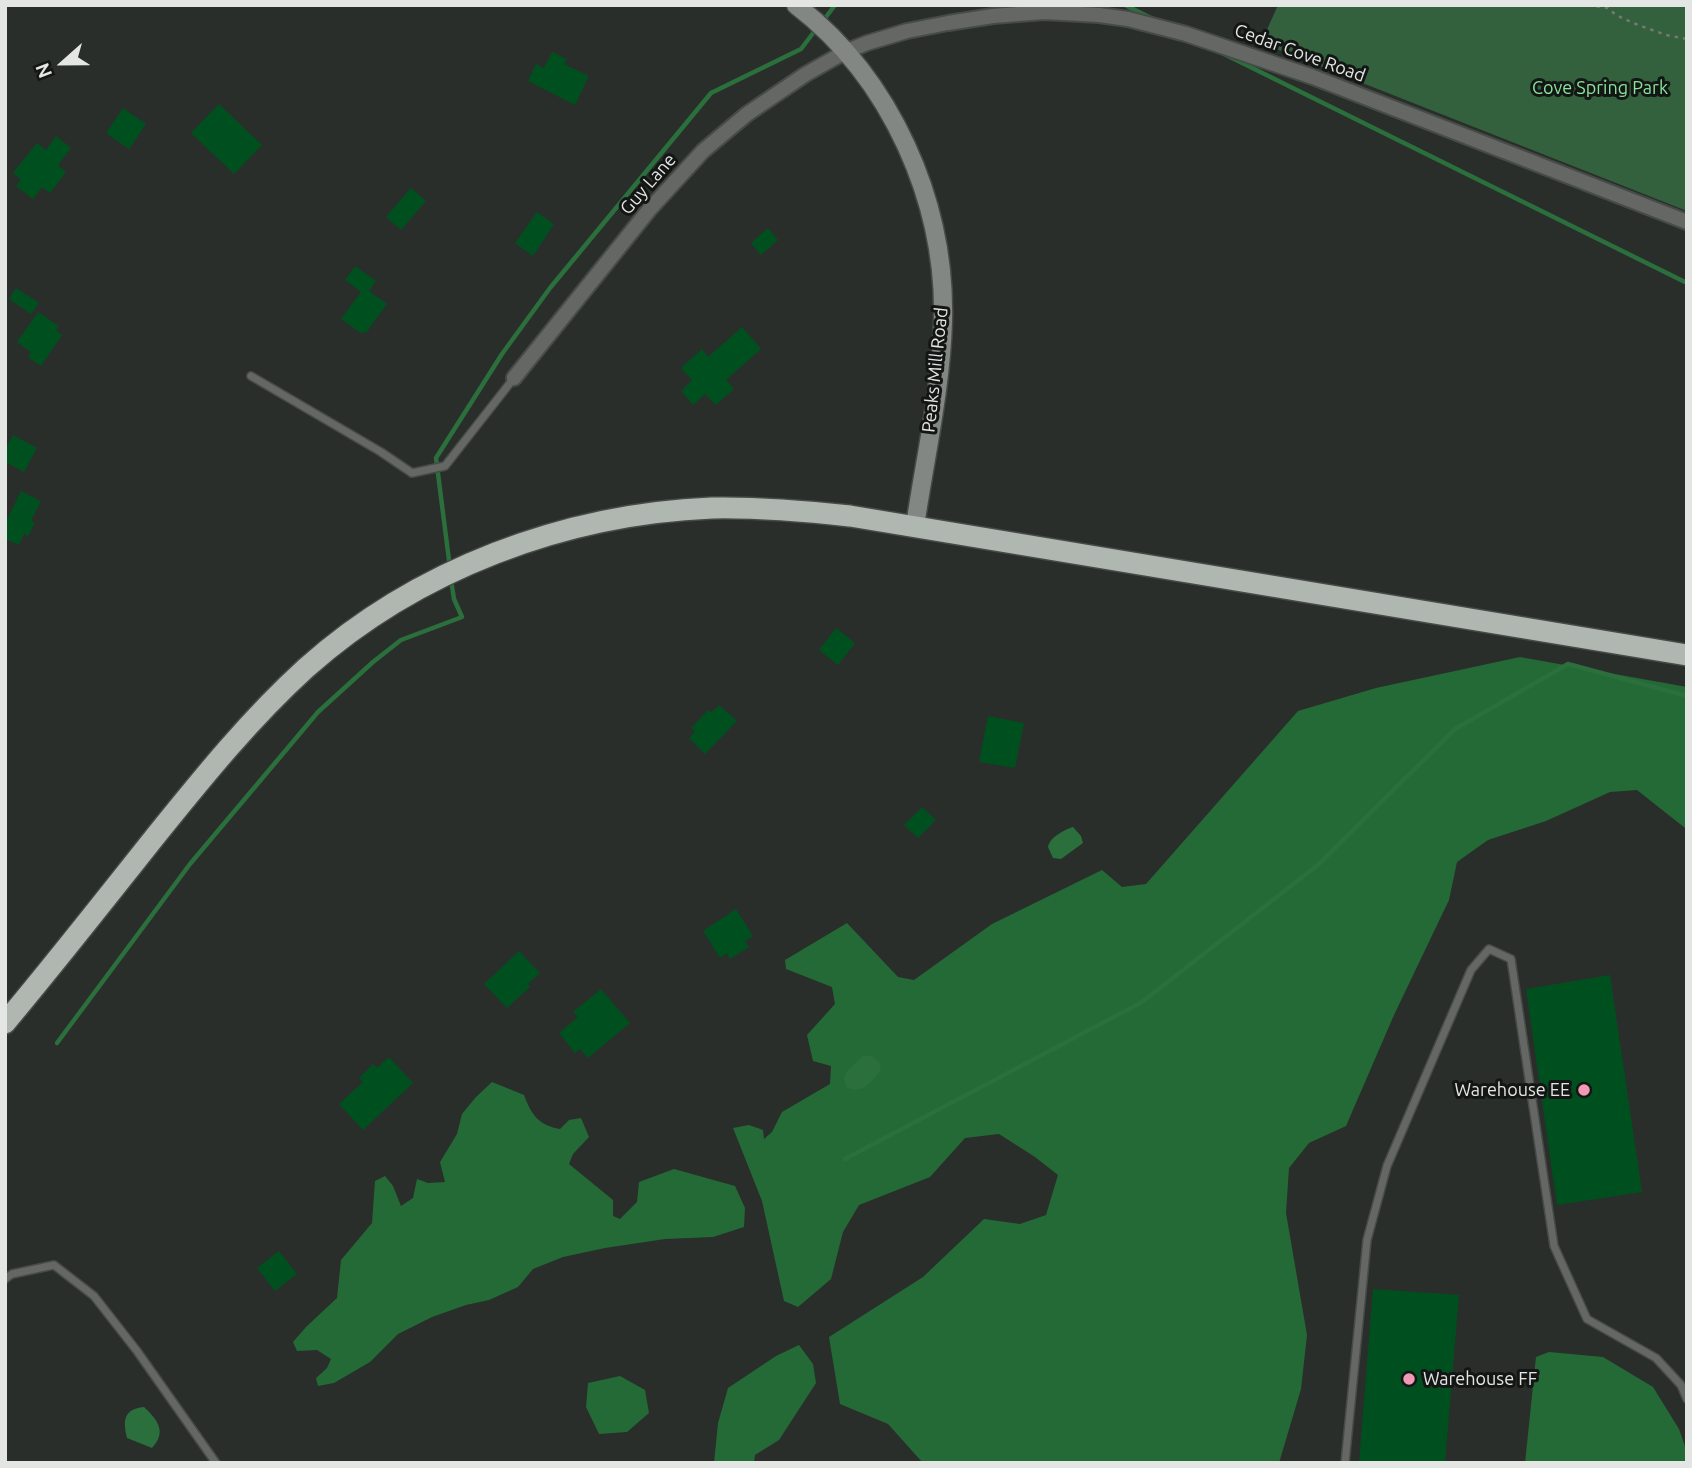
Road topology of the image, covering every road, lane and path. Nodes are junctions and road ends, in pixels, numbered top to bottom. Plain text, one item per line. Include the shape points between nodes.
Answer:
1 (796, 5) edge
2 (1588, 5) edge
3 (1687, 39) edge
4 (845, 52) junction
5 (1687, 222) edge
6 (251, 376) dead end
7 (514, 378) joint
8 (915, 526) junction
9 (1687, 655) edge
10 (5, 1023) edge
11 (5, 1279) edge
12 (1684, 1383) edge
13 (1687, 1399) edge
14 (216, 1463) edge
15 (1345, 1463) edge

1 - 4 street, Peaks Mill Road
2 - 3 path via 1608,8 1633,23
4 - 5 street, Cedar Cove Road via 907,32 993,16 1071,12 1128,19 1313,77
4 - 7 street, Guy Lane via 747,114 703,151 649,209
4 - 8 street, Peaks Mill Road via 881,99 901,135 918,173 938,248 941,355
6 - 7 lane via 412,473 445,466
8 - 9 highway
8 - 10 highway via 759,508 645,514 538,538 424,585 344,637 264,709 203,777
11 - 14 lane via 54,1265 94,1296
12 - 13 lane
12 - 15 lane via 1656,1359 1587,1318 1554,1246 1511,959 1489,949 1471,970 1387,1166 1367,1240

